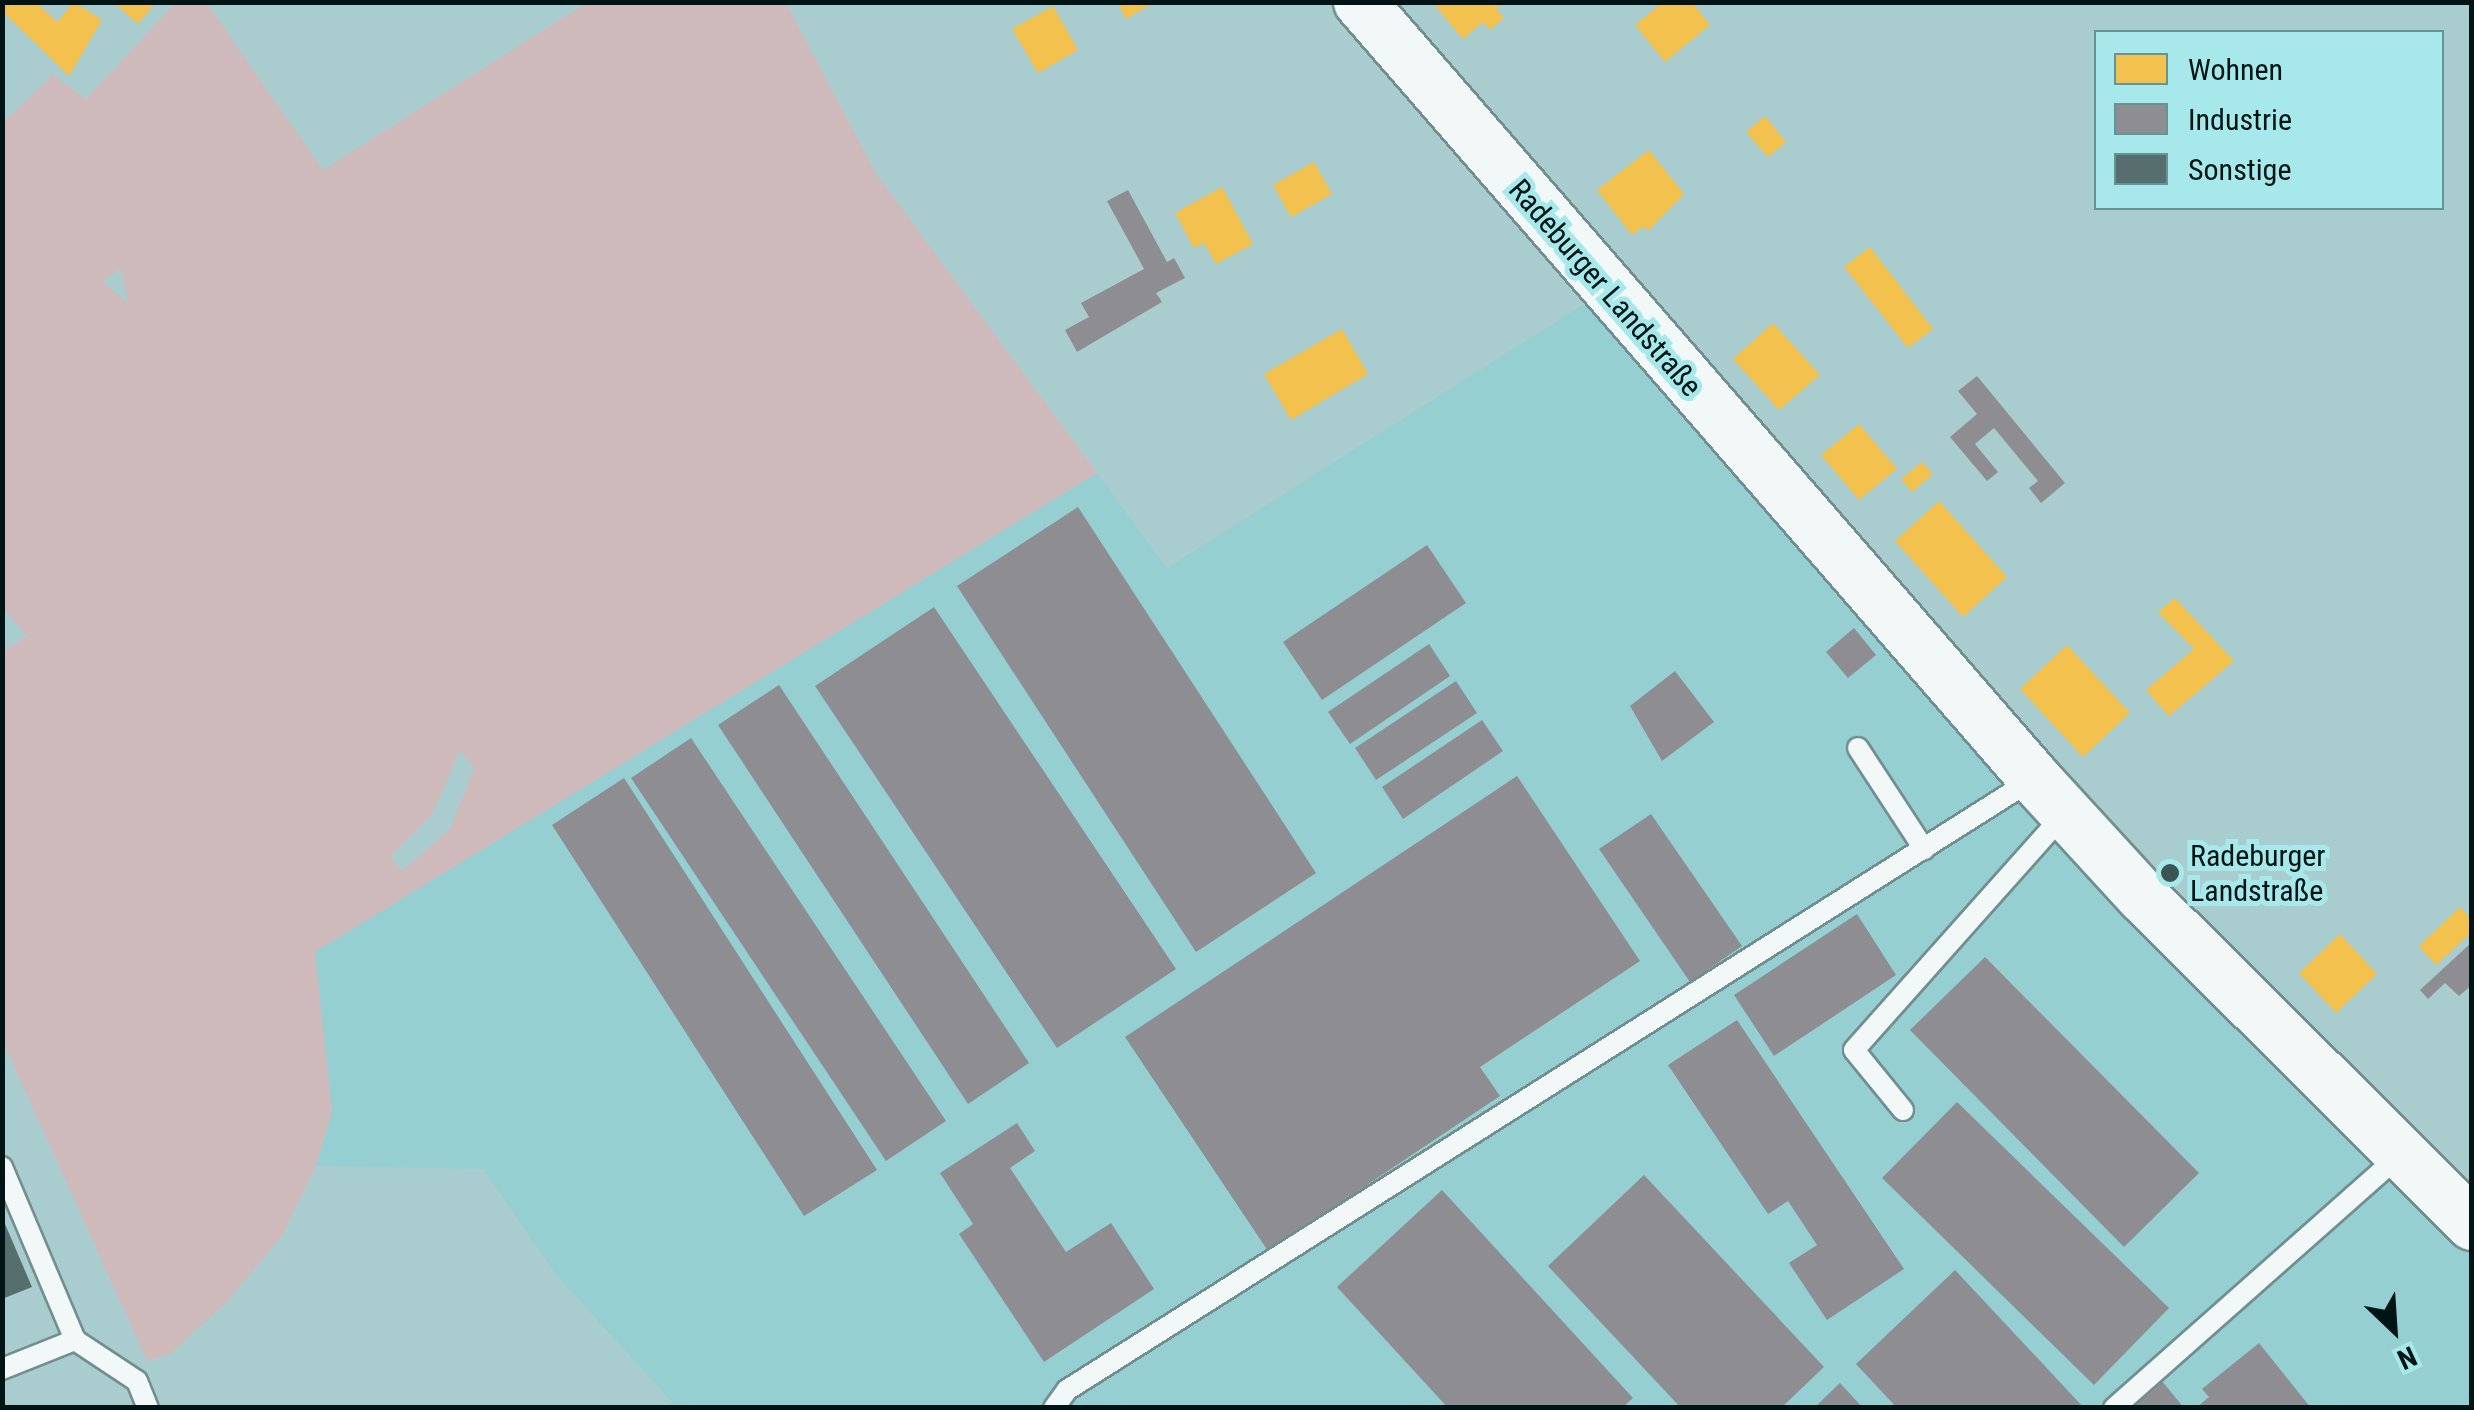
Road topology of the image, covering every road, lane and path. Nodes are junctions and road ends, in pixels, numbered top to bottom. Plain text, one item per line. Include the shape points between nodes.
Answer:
1 (1360, 2) edge
2 (1858, 748) dead end
3 (2050, 795) junction
4 (1924, 849) junction
5 (1903, 1110) dead end
6 (2401, 1154) junction
7 (2, 1167) edge
8 (2472, 1224) edge
9 (75, 1340) junction
10 (2, 1368) edge
11 (148, 1408) edge
12 (1054, 1408) edge
13 (2114, 1408) edge

1 - 3 street, Radeburger Landstraße
2 - 4 lane
3 - 4 lane
3 - 5 lane via 1854,1050
3 - 6 street, Radeburger Landstraße
4 - 12 lane via 1067,1390
6 - 8 street, Radeburger Landstraße
6 - 13 lane
7 - 9 lane
9 - 10 lane
9 - 11 lane via 137,1381

